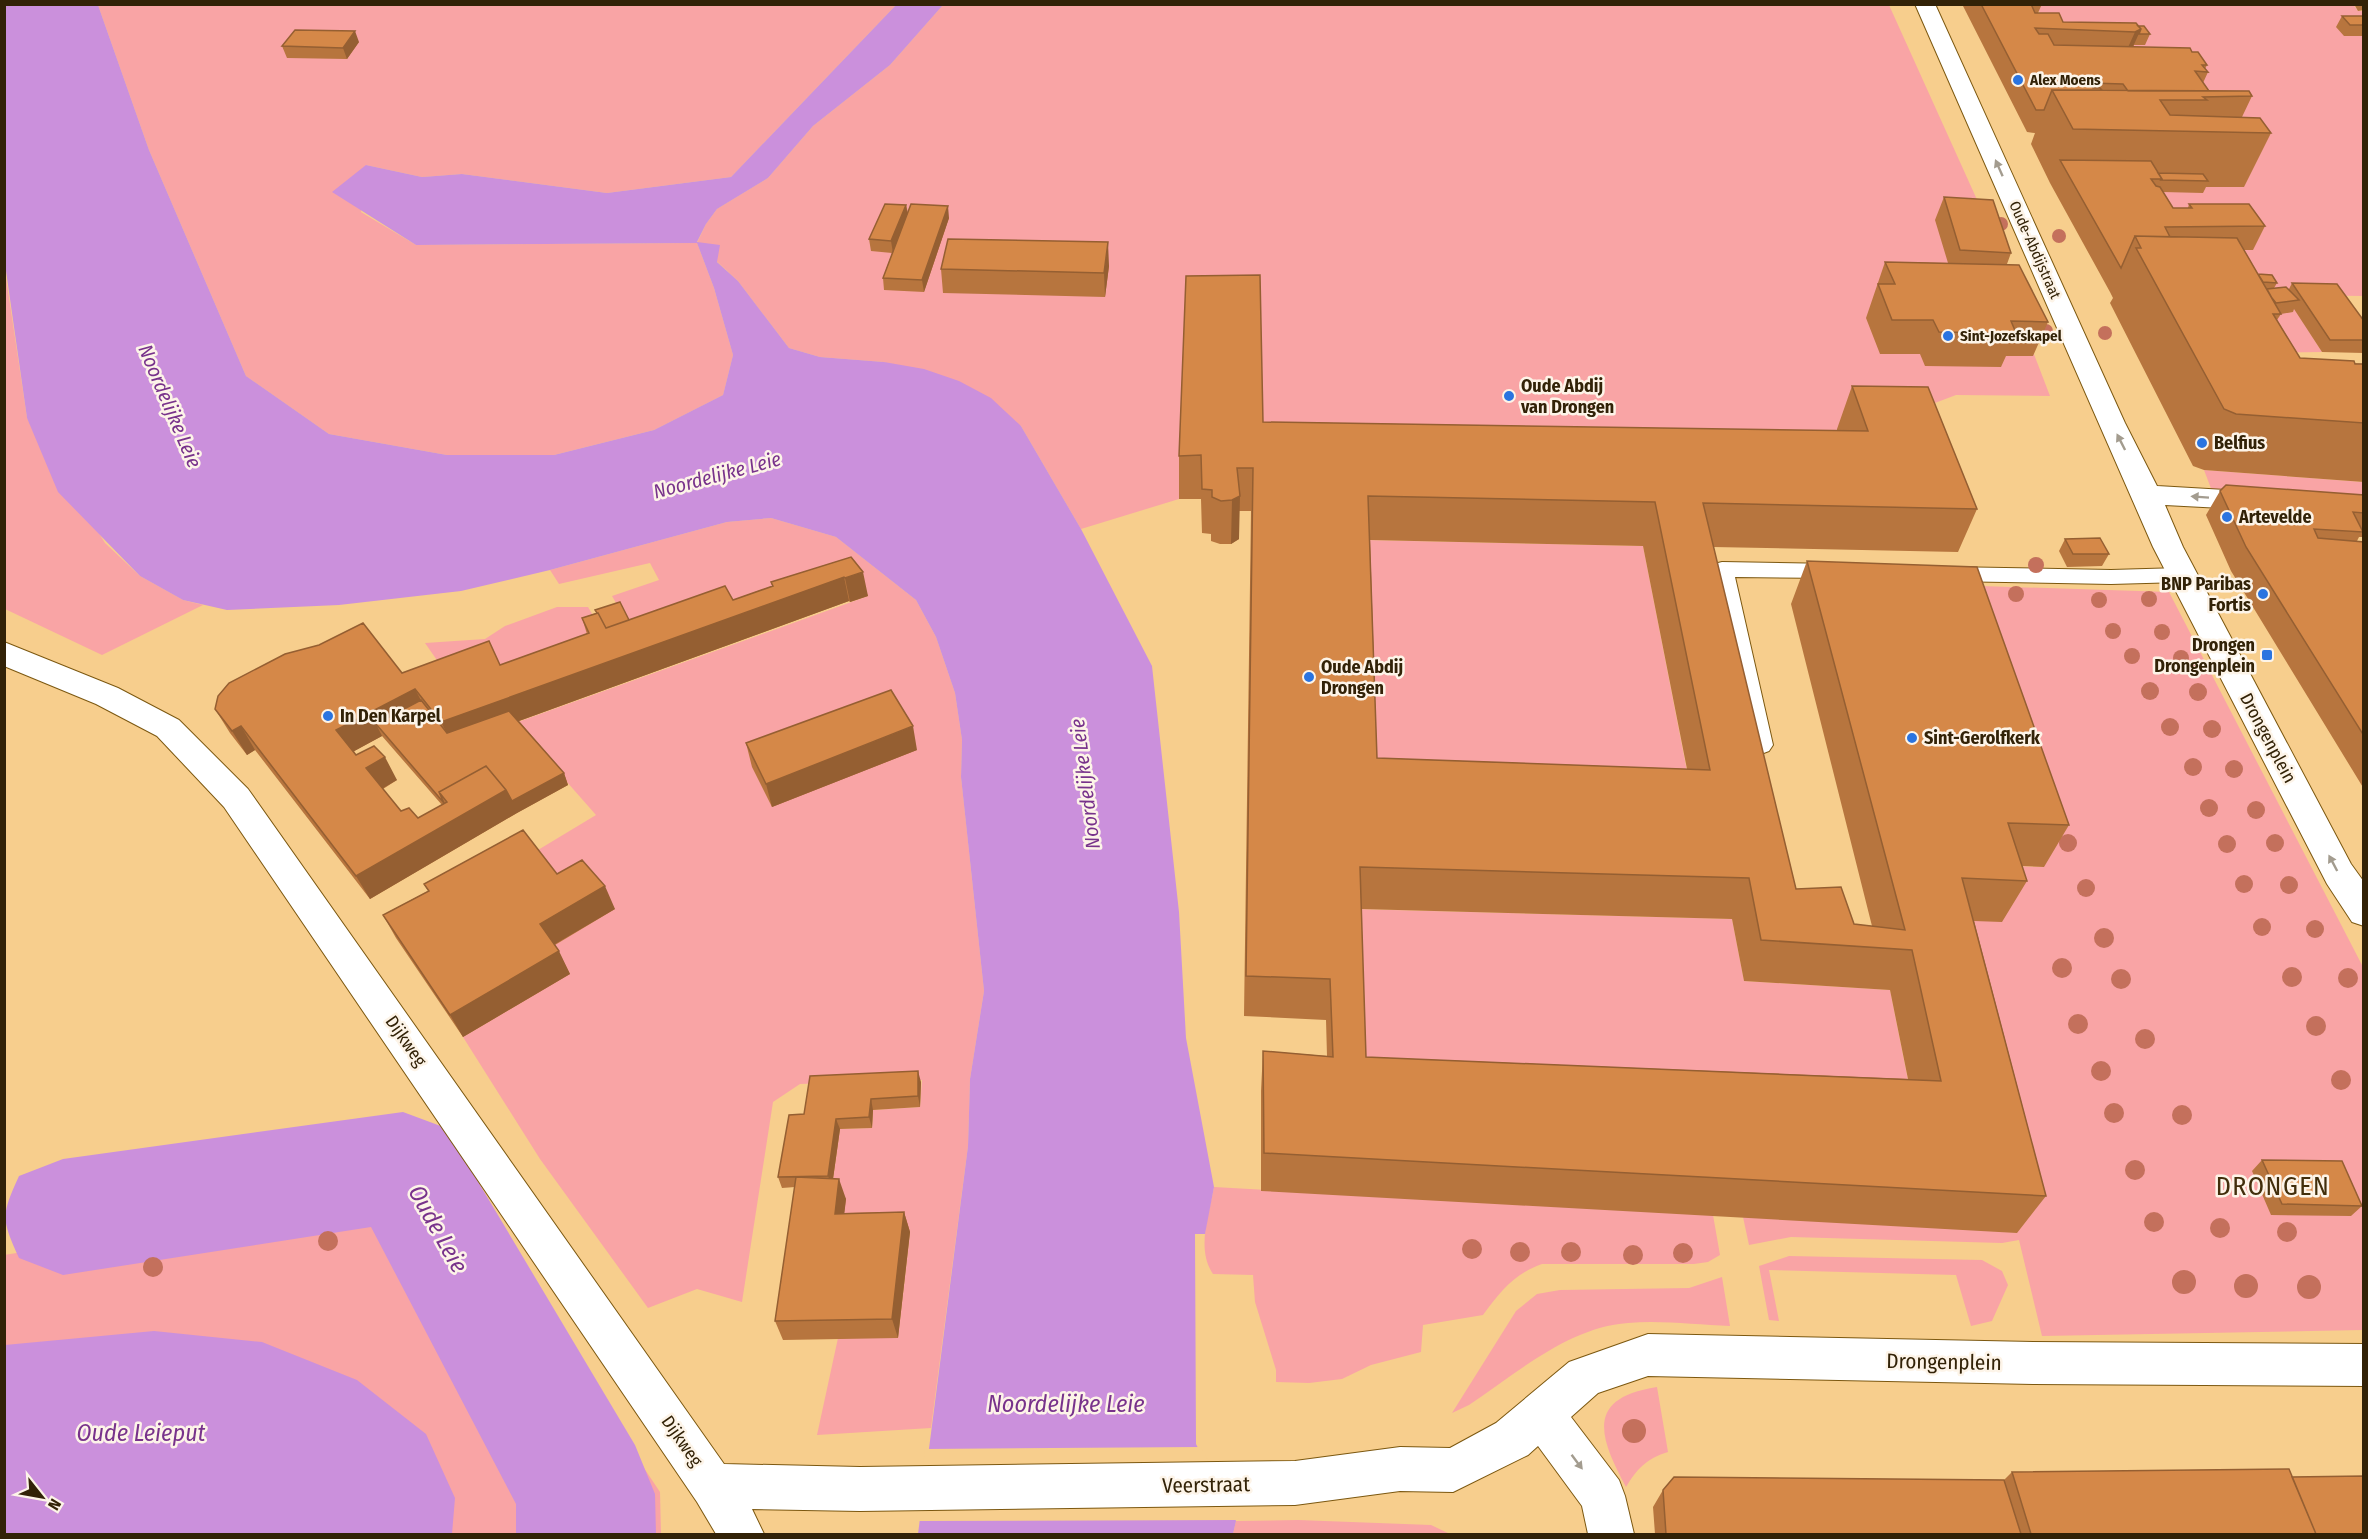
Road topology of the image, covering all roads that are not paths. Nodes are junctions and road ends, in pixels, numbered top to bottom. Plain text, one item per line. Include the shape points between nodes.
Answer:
1 (1925, 4) edge
2 (2147, 495) junction
3 (2281, 503) edge
4 (1858, 572) edge
5 (1927, 573) edge
6 (2181, 574) junction
7 (15, 666) edge
8 (1765, 765) edge
9 (2364, 912) edge
10 (2364, 1365) edge
11 (1542, 1415) junction
12 (713, 1486) junction
13 (741, 1534) edge
14 (1611, 1534) edge

2 -> 1 street, Oude-Abdijstraat via 2111,423
3 -> 2 street
2 - 6 street, Drongenplein
4 - 8 lane via 1722,569
5 - 6 lane via 2111,577
9 -> 6 street, Drongenplein via 2339,874
7 - 12 street, Dijkweg via 107,696 168,728 236,798
10 - 11 street, Drongenplein via 1648,1355 1584,1377
11 - 12 street, Veerstraat via 1512,1439 1454,1470 1400,1469 1295,1484 860,1489
11 -> 14 street via 1603,1496
12 - 13 street, Dijkweg

